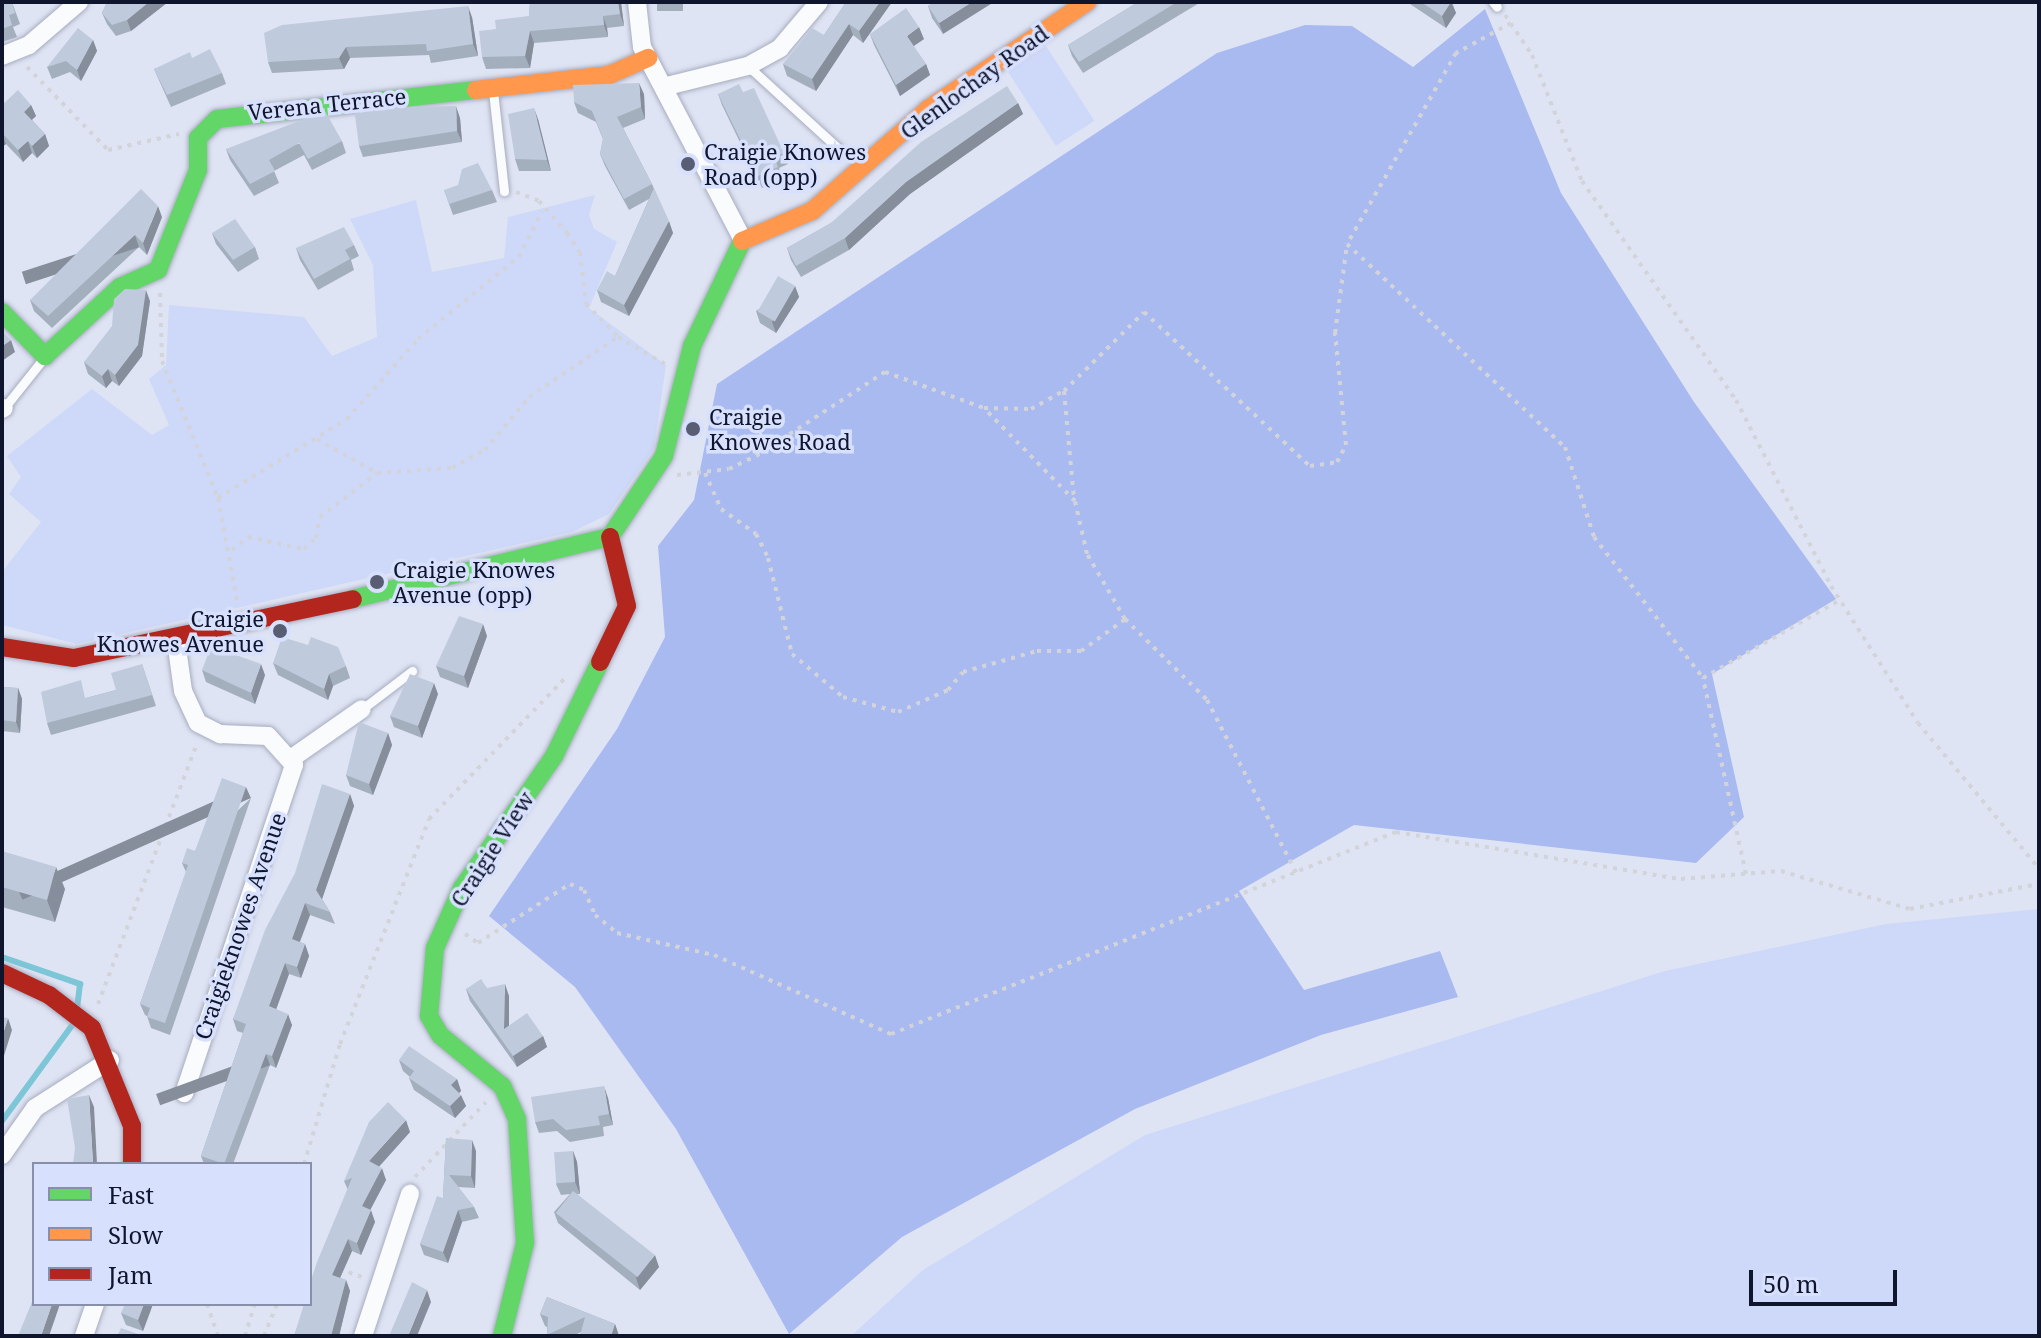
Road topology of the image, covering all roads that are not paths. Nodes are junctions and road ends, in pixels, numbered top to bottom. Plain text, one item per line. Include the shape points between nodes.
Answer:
1 (79, 2) edge
2 (637, 2) edge
3 (819, 2) edge
4 (1087, 2) edge
5 (9, 53) edge
6 (648, 58) junction
7 (748, 66) junction
8 (492, 86) junction
9 (667, 86) junction
10 (840, 150) dead end
11 (504, 191) dead end
12 (743, 240) junction
13 (2, 312) edge
14 (45, 356) junction
15 (3, 408) edge
16 (610, 537) junction
17 (176, 641) junction
18 (2, 647) edge
19 (412, 671) edge
20 (362, 709) joint
21 (292, 758) junction
22 (2, 973) edge
23 (110, 1060) junction
24 (184, 1093) dead end
25 (2, 1155) edge
26 (132, 1162) edge
27 (410, 1194) road end
28 (94, 1306) edge
29 (84, 1336) edge
30 (363, 1336) edge
31 (502, 1336) edge

1 - 5 street
2 - 6 street
3 - 7 street via 780,48
4 - 12 street, Glenlochay Road via 928,109 812,211
6 - 8 street, Verena Terrace via 609,75
6 - 9 street
7 - 9 street
7 - 10 lane
8 - 11 lane
8 - 14 street, Verena Terrace via 244,112 204,127 179,229 152,274 120,287
9 - 12 street
12 - 16 street via 685,370 654,477
13 - 14 street
14 - 15 lane
16 - 17 street via 241,620
16 - 31 street, Craigie View via 627,606 554,756 447,921 435,948 429,1016 440,1035 502,1086 517,1119 525,1243
17 - 18 street via 65,658
17 - 21 street via 183,691 198,723 220,734 268,736
19 - 20 lane
20 - 21 street
21 - 24 street, Craigieknowes Avenue
22 - 23 street via 85,1021
23 - 25 street via 35,1108
23 - 26 street via 132,1126
27 - 30 street
28 - 29 street

